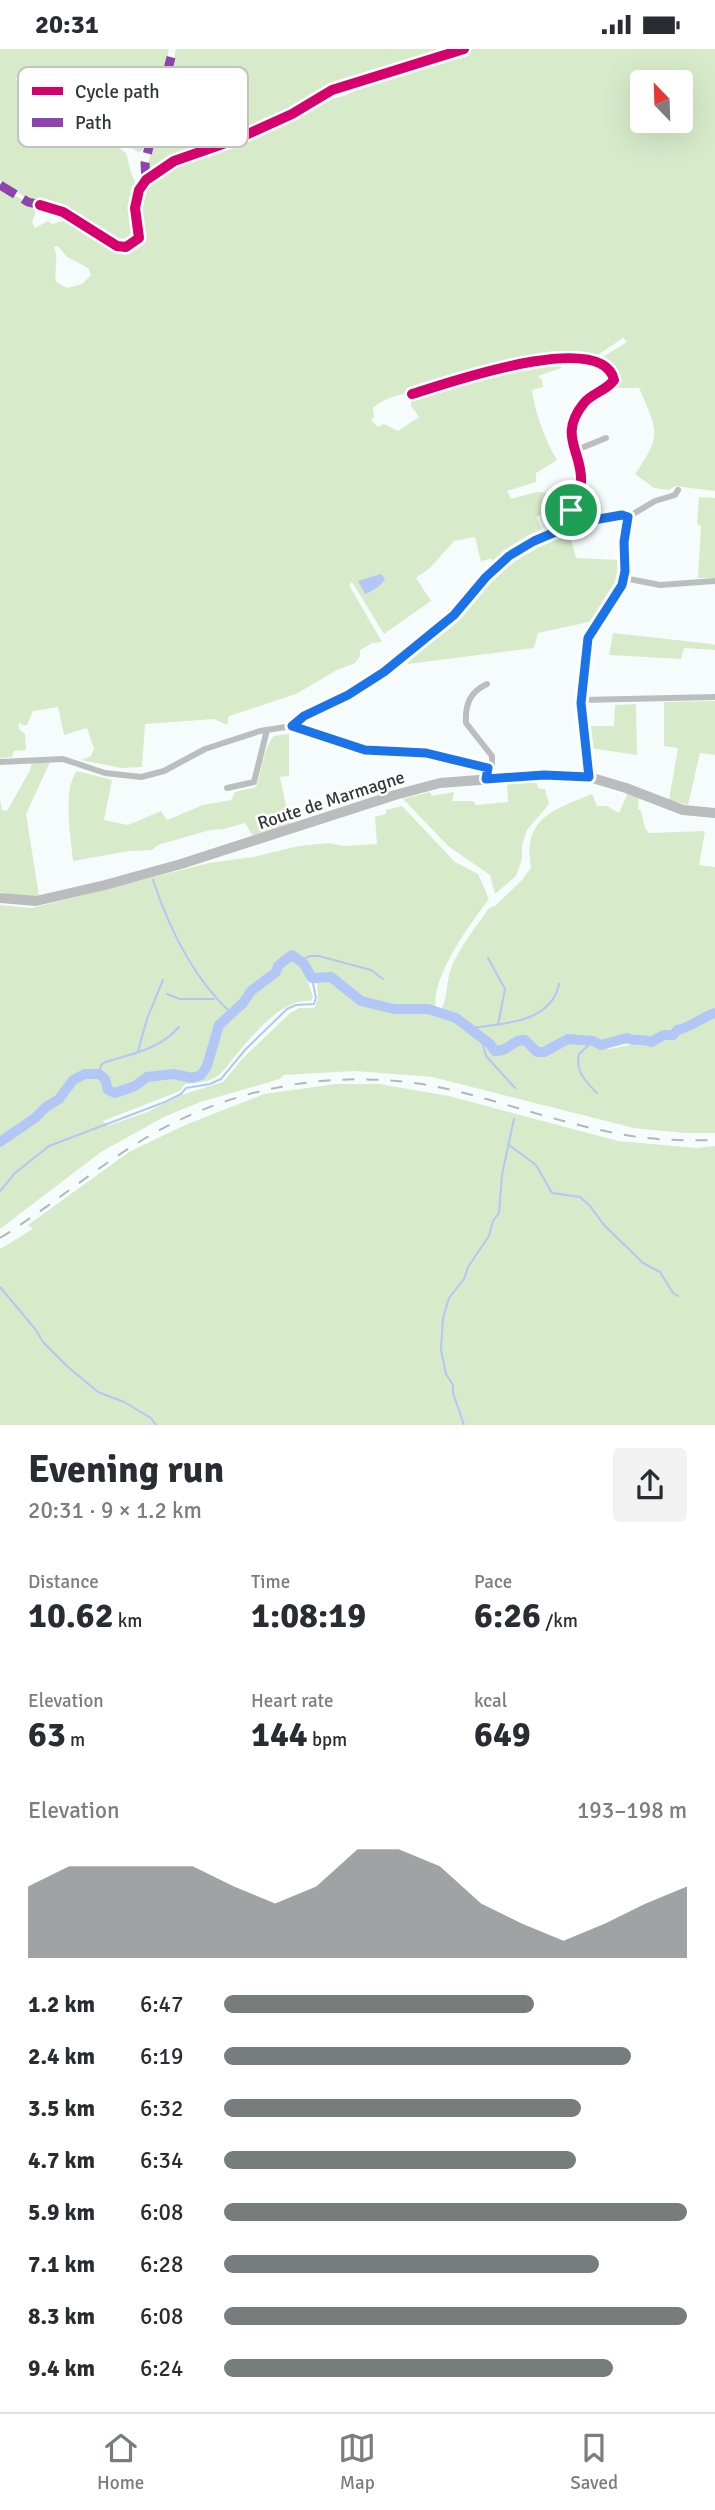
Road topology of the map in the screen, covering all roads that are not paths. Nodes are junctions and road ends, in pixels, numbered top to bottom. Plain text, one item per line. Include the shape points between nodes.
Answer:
1 (464, 49) edge
2 (248, 134) edge
3 (214, 147) edge
4 (40, 205) dead end
5 (412, 394) dead end
6 (606, 438) dead end
7 (574, 451) junction
8 (678, 490) dead end
9 (571, 510) junction
10 (628, 517) junction
11 (576, 523) junction
12 (560, 530) junction
13 (624, 578) junction
14 (715, 581) edge
15 (487, 684) dead end
16 (715, 697) edge
17 (581, 700) junction
18 (292, 726) junction
19 (267, 730) junction
20 (0, 762) edge
21 (489, 771) junction
22 (589, 777) junction
23 (227, 788) dead end
24 (715, 813) edge
25 (0, 898) edge

1 - 2 street via 332,90
3 - 4 street via 174,161 142,184 135,208 139,238 126,247 63,212
5 - 7 street via 516,364 580,358 598,362 614,380 578,413 571,430
6 - 7 street
7 - 9 street via 582,479
8 - 10 street
9 - 11 street
9 - 12 street
10 - 11 street
10 - 13 street
11 - 12 street
12 - 18 street via 509,556 454,615 384,672
13 - 14 street via 660,585
13 - 17 street via 588,638
15 - 21 street via 471,696 466,723 492,756
16 - 17 street
17 - 22 street
18 - 19 street
18 - 21 street via 365,750 426,753
19 - 20 street via 205,749 164,771 141,777 105,773 63,759
19 - 23 street via 254,782
21 - 22 main road, Route de Marmagne via 501,778
21 - 25 main road, Route de Marmagne via 412,790 105,885 36,901
22 - 24 main road, Route de Marmagne via 683,810

